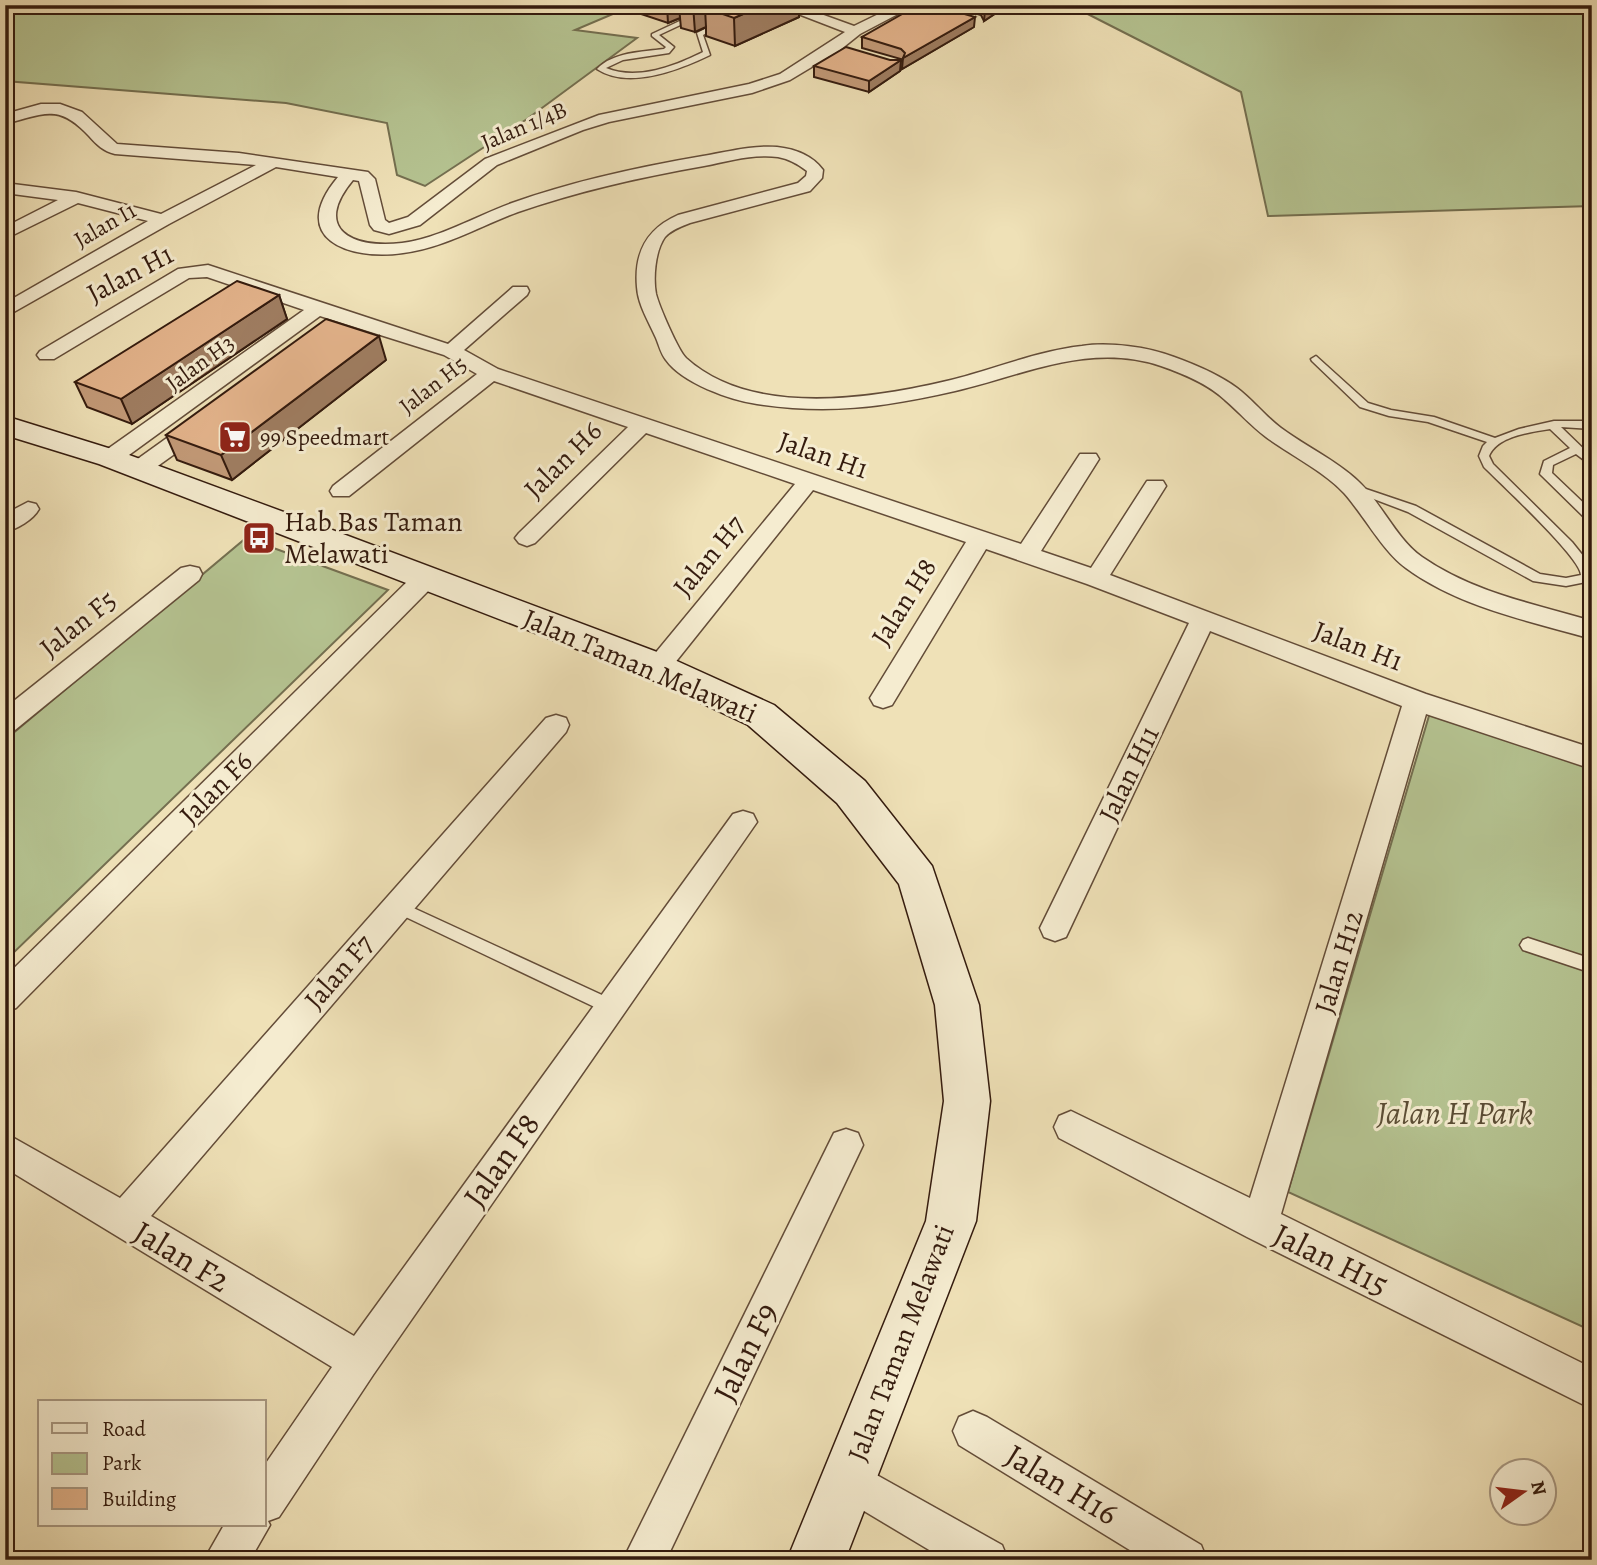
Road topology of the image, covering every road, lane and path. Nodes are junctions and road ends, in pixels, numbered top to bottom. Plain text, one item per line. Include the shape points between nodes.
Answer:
1 (782, 5) edge
2 (908, 5) edge
3 (722, 11) edge
4 (881, 12) edge
5 (855, 31) junction
6 (5, 119) edge
7 (276, 161) junction
8 (349, 174) junction
9 (5, 188) edge
10 (76, 197) junction
11 (163, 220) junction
12 (5, 234) edge
13 (520, 291) dead end
14 (318, 309) junction
15 (5, 312) edge
16 (347, 319) junction
17 (325, 335) edge
18 (451, 351) junction
19 (47, 355) dead end
20 (1316, 359) dead end
21 (491, 373) junction
22 (5, 413) edge
23 (216, 414) edge
24 (5, 425) edge
25 (642, 425) junction
26 (1554, 426) junction
27 (1592, 426) edge
28 (1495, 441) junction
29 (70, 444) junction
30 (1577, 449) junction
31 (1088, 459) dead end
32 (125, 463) junction
33 (1592, 463) edge
34 (808, 482) junction
35 (1155, 486) dead end
36 (1350, 486) junction
37 (341, 491) dead end
38 (28, 509) dead end
39 (1592, 519) edge
40 (5, 524) edge
41 (527, 538) dead end
42 (980, 539) junction
43 (1027, 554) junction
44 (190, 574) dead end
45 (426, 578) junction
46 (1096, 579) junction
47 (1589, 579) edge
48 (1203, 620) junction
49 (1592, 630) edge
50 (657, 668) junction
51 (883, 698) dead end
52 (1418, 701) junction
53 (5, 723) edge
54 (556, 725) dead end
55 (1592, 759) edge
56 (743, 822) dead end
57 (396, 906) junction
58 (1055, 928) dead end
59 (1528, 945) dead end
60 (1592, 966) edge
61 (5, 999) edge
62 (609, 1006) junction
63 (1071, 1127) dead end
64 (846, 1145) dead end
65 (5, 1149) edge
66 (123, 1221) junction
67 (1260, 1224) junction
68 (359, 1361) junction
69 (1592, 1388) edge
70 (973, 1430) dead end
71 (848, 1479) junction
72 (266, 1499) edge
73 (248, 1526) edge
74 (821, 1558) edge
75 (225, 1560) edge
76 (644, 1560) edge
77 (987, 1560) edge
78 (1186, 1560) edge

1 - 5 street
2 - 4 street, Jalan 1/4B
3 - 3 lane via 699,34 707,54 661,71 614,75 601,68 613,60 666,51 670,47 654,35
4 - 5 street, Jalan 1/4B
5 - 8 street, Jalan 1/4B via 841,49 785,77 605,118 491,162 402,226 380,226 373,214 367,179
6 - 7 street via 62,109 75,113 115,149
7 - 8 street
7 - 11 street
8 - 36 street via 332,195 326,214 330,230 345,243 370,250 394,249 441,239 536,200 609,178 742,154 787,154 805,160 814,170 814,178 804,187 684,219 656,236 645,271 647,295 675,359 706,381 737,395 838,405 955,384 1054,356 1117,352 1164,360 1203,376
9 - 10 street, Jalan I1
10 - 11 street, Jalan I1
10 - 12 street
11 - 15 street, Jalan I1
13 - 18 street
14 - 16 street, Jalan H1
14 - 19 street, Jalan H1 via 208,271 185,273
14 - 32 street, Jalan H3
16 - 17 street
16 - 18 street, Jalan H1
18 - 21 street, Jalan H1
20 - 28 lane via 1364,405 1389,414 1430,419
21 - 25 street, Jalan H1
21 - 37 street, Jalan H5
22 - 29 main road, Jalan Taman Melawati
23 - 32 street, Jalan H3
24 - 29 main road, Jalan Taman Melawati
25 - 34 street, Jalan H1
25 - 41 street, Jalan H6
26 - 27 lane
26 - 28 lane
26 - 30 lane
28 - 47 lane via 1484,456 1488,465 1568,545 1587,569
29 - 32 main road, Jalan Taman Melawati
30 - 33 lane
30 - 39 lane via 1548,463 1546,474
31 - 43 street
32 - 45 main road, Jalan Taman Melawati
34 - 42 street, Jalan H1
34 - 50 street, Jalan H7
35 - 46 street
36 - 47 lane via 1412,509 1538,578
36 - 49 street via 1411,561 1439,578 1484,598
38 - 40 street
42 - 43 street, Jalan H1
42 - 51 street, Jalan H8
43 - 46 street, Jalan H1
44 - 53 street, Jalan F5
45 - 50 main road, Jalan Taman Melawati
45 - 61 street, Jalan F6
46 - 48 street, Jalan H1
48 - 52 street, Jalan H1
48 - 58 street, Jalan H11
50 - 71 main road, Jalan Taman Melawati via 761,715 851,792 918,878 957,1004 967,1101 951,1221
52 - 55 street, Jalan H1
52 - 67 street, Jalan H12
54 - 57 street, Jalan F7
56 - 62 street, Jalan F8
57 - 62 lane
57 - 66 street, Jalan F7
59 - 60 lane
62 - 68 street, Jalan F8
63 - 67 street, Jalan H15
64 - 76 street, Jalan F9
65 - 66 street, Jalan F2
66 - 68 street, Jalan F2
67 - 69 street, Jalan H15
68 - 72 street, Jalan F8
70 - 78 street, Jalan H16
71 - 74 main road, Jalan Taman Melawati
71 - 77 street
73 - 75 street

